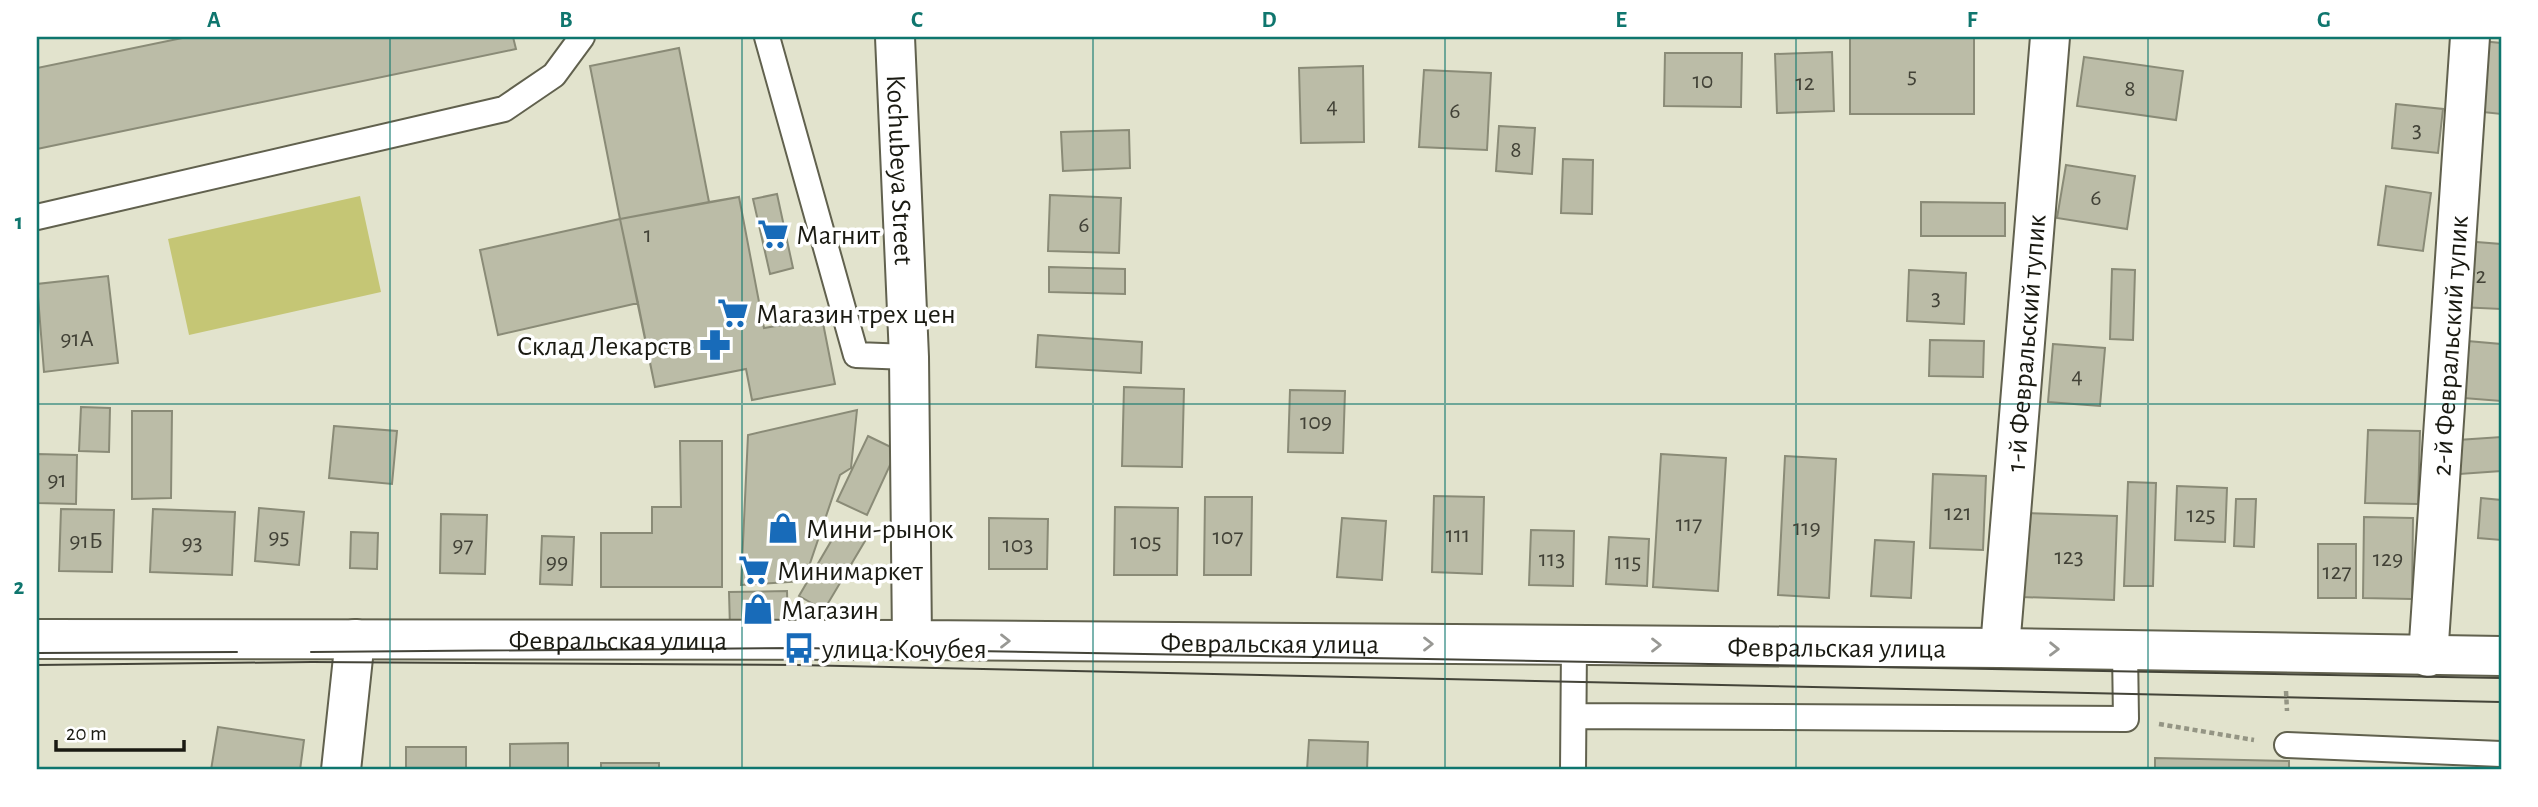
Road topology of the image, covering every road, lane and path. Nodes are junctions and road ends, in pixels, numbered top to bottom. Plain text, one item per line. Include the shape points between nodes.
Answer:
1 (582, 37) edge
2 (767, 37) edge
3 (895, 37) edge
4 (2050, 37) edge
5 (2470, 37) edge
6 (37, 217) edge
7 (909, 357) junction
8 (37, 639) edge
9 (355, 639) junction
10 (912, 640) junction
11 (1574, 645) junction
12 (2000, 648) junction
13 (2125, 651) junction
14 (2501, 656) edge
15 (2428, 657) junction
16 (1574, 716) junction
17 (2126, 719) junction
18 (2287, 745) joint
19 (2501, 754) edge
20 (341, 770) edge
21 (1573, 770) edge

1 - 6 lane via 554,75 504,109
2 - 7 lane via 856,355
3 - 7 street, Kochubeya Street
4 - 12 street, 1-й Февральский тупик
5 - 15 street, 2-й Февральский тупик
7 - 10 street, Kochubeya Street
8 - 9 street, Февральская улица
9 - 10 street, Февральская улица
9 - 20 street
10 -> 11 street, Февральская улица
11 -> 12 street, Февральская улица
11 - 16 lane
12 -> 13 street, Февральская улица
13 - 15 street, Февральская улица
13 - 17 lane
14 - 15 street, Февральская улица
16 - 17 lane
16 - 21 lane
17 - 18 path
18 - 19 lane

